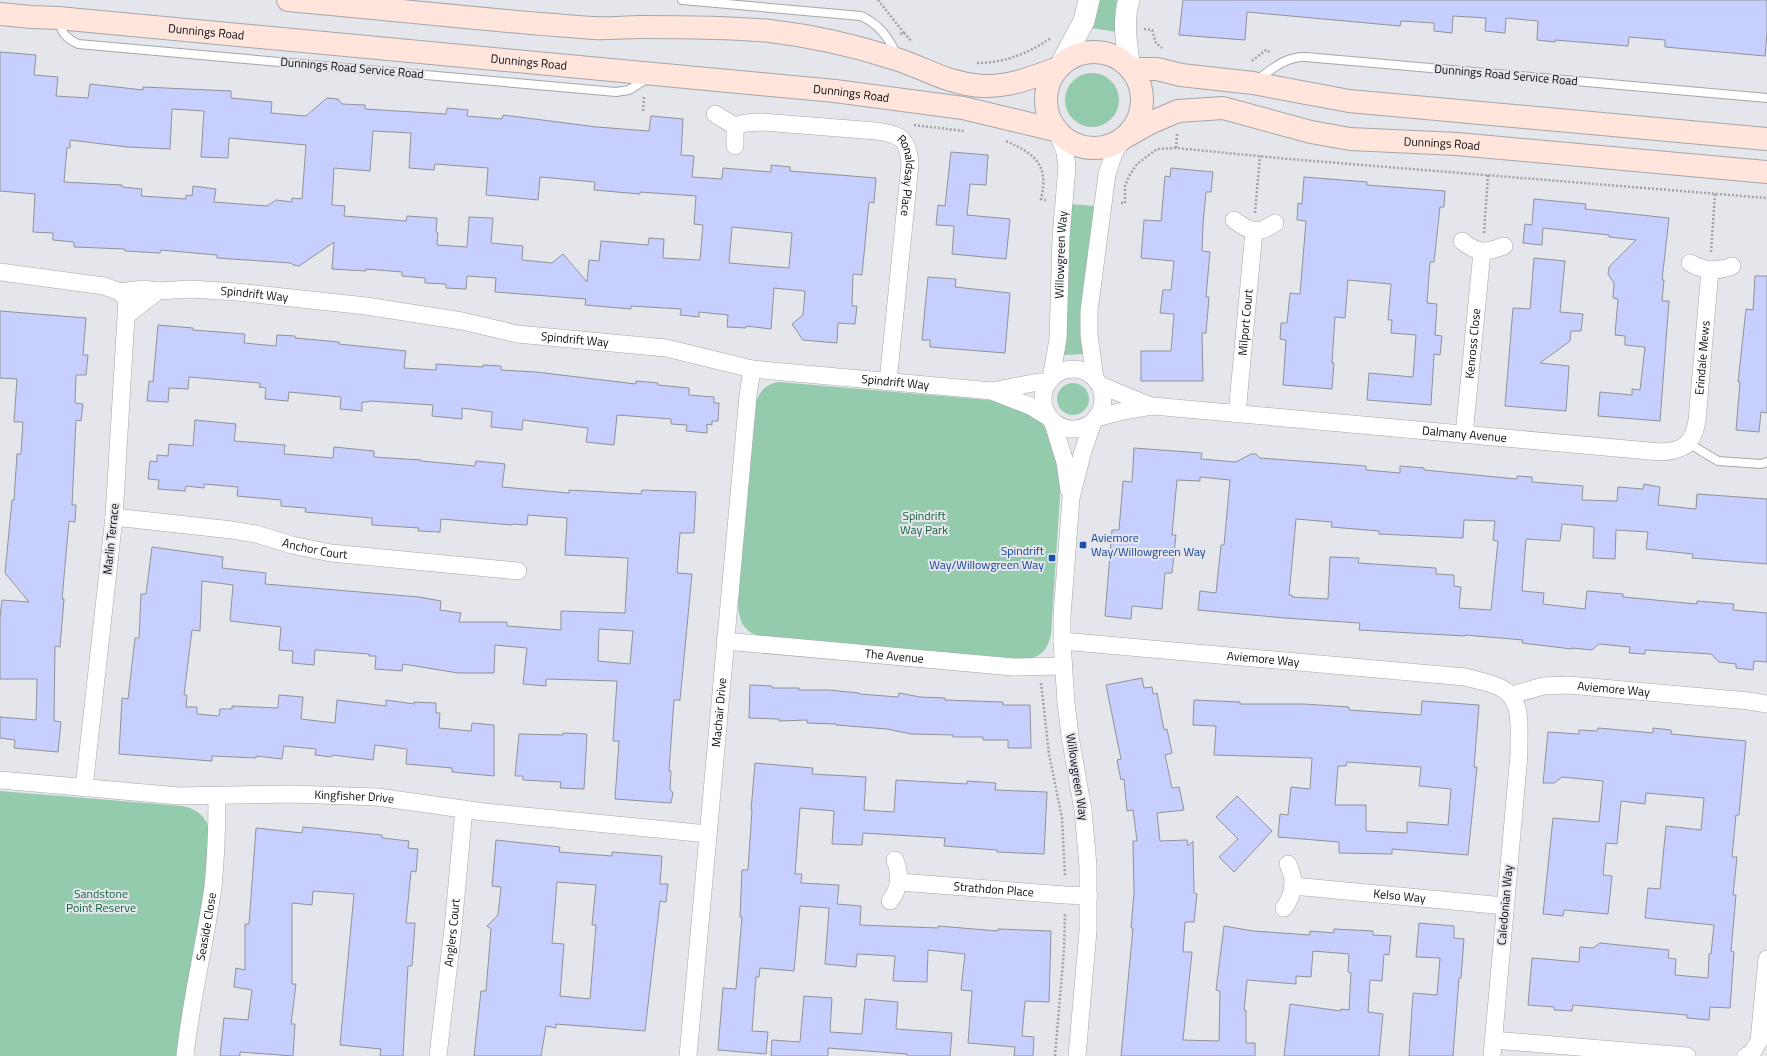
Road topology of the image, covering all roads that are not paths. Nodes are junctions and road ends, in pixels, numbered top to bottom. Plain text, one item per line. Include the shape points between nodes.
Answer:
1 (288, 0) edge
2 (682, 0) edge
3 (1089, 0) edge
4 (1129, 0) edge
5 (0, 14) edge
6 (898, 60) junction
7 (1060, 66) junction
8 (1130, 69) junction
9 (1253, 83) junction
10 (1767, 98) edge
11 (715, 114) dead end
12 (734, 126) junction
13 (1056, 131) junction
14 (1124, 138) junction
15 (1767, 139) edge
16 (735, 146) dead end
17 (1767, 172) edge
18 (1234, 220) dead end
19 (1276, 224) dead end
20 (1254, 231) junction
21 (1462, 241) dead end
22 (1504, 246) dead end
23 (1482, 252) junction
24 (1690, 263) dead end
25 (1732, 266) dead end
26 (1710, 270) junction
27 (0, 272) edge
28 (120, 292) junction
29 (158, 292) junction
30 (127, 315) junction
31 (752, 369) junction
32 (1050, 380) junction
33 (888, 382) junction
34 (1097, 382) junction
35 (992, 392) junction
36 (1153, 406) junction
37 (1237, 414) junction
38 (1051, 419) junction
39 (1094, 420) junction
40 (1464, 434) junction
41 (1688, 443) junction
42 (1767, 462) edge
43 (1071, 498) junction
44 (114, 517) junction
45 (518, 571) dead end
46 (725, 641) junction
47 (1062, 641) junction
48 (1063, 666) junction
49 (1517, 693) junction
50 (1767, 704) edge
51 (0, 780) edge
52 (84, 788) junction
53 (217, 796) junction
54 (464, 810) junction
55 (708, 834) junction
56 (895, 860) dead end
57 (1288, 864) dead end
58 (899, 882) junction
59 (1294, 886) junction
60 (1089, 896) junction
61 (890, 901) dead end
62 (1505, 906) junction
63 (1284, 908) dead end
64 (1767, 959) edge
65 (1493, 1048) edge
66 (185, 1056) edge
67 (438, 1056) edge
68 (688, 1056) edge
69 (1077, 1056) edge
70 (1687, 1056) edge
71 (1746, 1056) edge

1 - 6 main road via 596,28 699,27 772,32 851,46
2 - 6 lane via 862,16 878,27 893,45
3 - 7 street via 1084,21
4 - 8 street via 1125,14
5 - 13 main road, Dunnings Road via 835,92 989,113
6 - 7 main road via 934,75 983,86 1032,78
7 - 8 main road via 1080,54 1097,52 1113,56
7 - 13 main road via 1048,83 1045,96 1046,110
8 - 9 main road via 1157,69 1180,75
8 - 14 main road via 1141,88 1142,104 1136,125
9 - 10 lane, Dunnings Road Service Road via 1284,61 1306,57
9 - 15 main road via 1349,101
11 - 12 street
12 - 16 street
12 - 33 street, Ronaldsay Place via 761,122 876,130 893,134 903,140 910,164
13 - 14 main road via 1071,143 1088,148 1102,148
13 - 32 street, Willowgreen Way via 1065,152 1066,165 1058,339
14 - 17 main road, Dunnings Road via 1178,111 1223,108 1311,132 1350,139 1457,144
14 - 34 street via 1114,153 1107,174 1088,323
18 - 20 street via 1248,230
19 - 20 street
20 - 37 street, Milport Court
21 - 23 street
22 - 23 street
23 - 40 street, Kenross Close
24 - 26 street via 1703,270
25 - 26 street via 1717,271
26 - 41 street, Erindale Mews via 1697,421 1694,435
27 - 28 street, Spindrift Way via 104,286
28 - 29 street, Spindrift Way via 143,289
28 - 30 street, Marlin Terrace via 127,300
29 - 30 street
29 - 31 street, Spindrift Way via 190,289 238,292 366,306 462,321 517,334 666,348
30 - 44 street, Marlin Terrace
31 - 33 street, Spindrift Way
31 - 46 street, Machair Drive
32 - 34 street via 1063,371 1076,370 1083,371
32 - 35 street, Spindrift Way
32 - 38 street via 1045,389 1044,404
33 - 35 street, Spindrift Way
34 - 36 street, Dalmany Avenue
34 - 39 street via 1103,399
35 - 38 street, Spindrift Way via 1030,406
36 - 37 street, Dalmany Avenue
36 - 39 street, Dalmany Avenue via 1119,412
37 - 40 street, Dalmany Avenue
38 - 39 street via 1069,429 1082,428
38 - 43 street, Willowgreen Way via 1065,462
39 - 43 street, Willowgreen Way
40 - 41 street, Dalmany Avenue via 1660,452 1677,451
41 - 42 lane via 1718,461 1761,464
43 - 47 street, Willowgreen Way via 1062,597
44 - 45 street, Anchor Court via 232,530 331,553
44 - 52 street, Marlin Terrace
46 - 48 street, The Avenue via 1005,666
46 - 55 street, Machair Drive
47 - 48 street, Willowgreen Way
47 - 49 street, Aviemore Way via 1465,678
48 - 60 street, Willowgreen Way via 1070,736 1083,810
49 - 50 street, Aviemore Way via 1544,686 1568,685
49 - 62 street, Caledonian Way via 1527,705 1527,716 1519,754
51 - 52 street, Kingfisher Drive
52 - 53 street, Kingfisher Drive via 161,795
53 - 54 street, Kingfisher Drive via 348,795
53 - 66 street, Seaside Close via 212,889
54 - 55 street, Kingfisher Drive
54 - 67 street, Anglers Court
55 - 68 street, Machair Drive
56 - 58 street
57 - 59 street
58 - 60 street, Strathdon Place
58 - 61 street
59 - 62 street, Kelso Way
59 - 63 street
60 - 69 street, Willowgreen Way
62 - 65 street, Caledonian Way
64 - 71 street via 1759,1041 1752,1053
65 - 70 street

